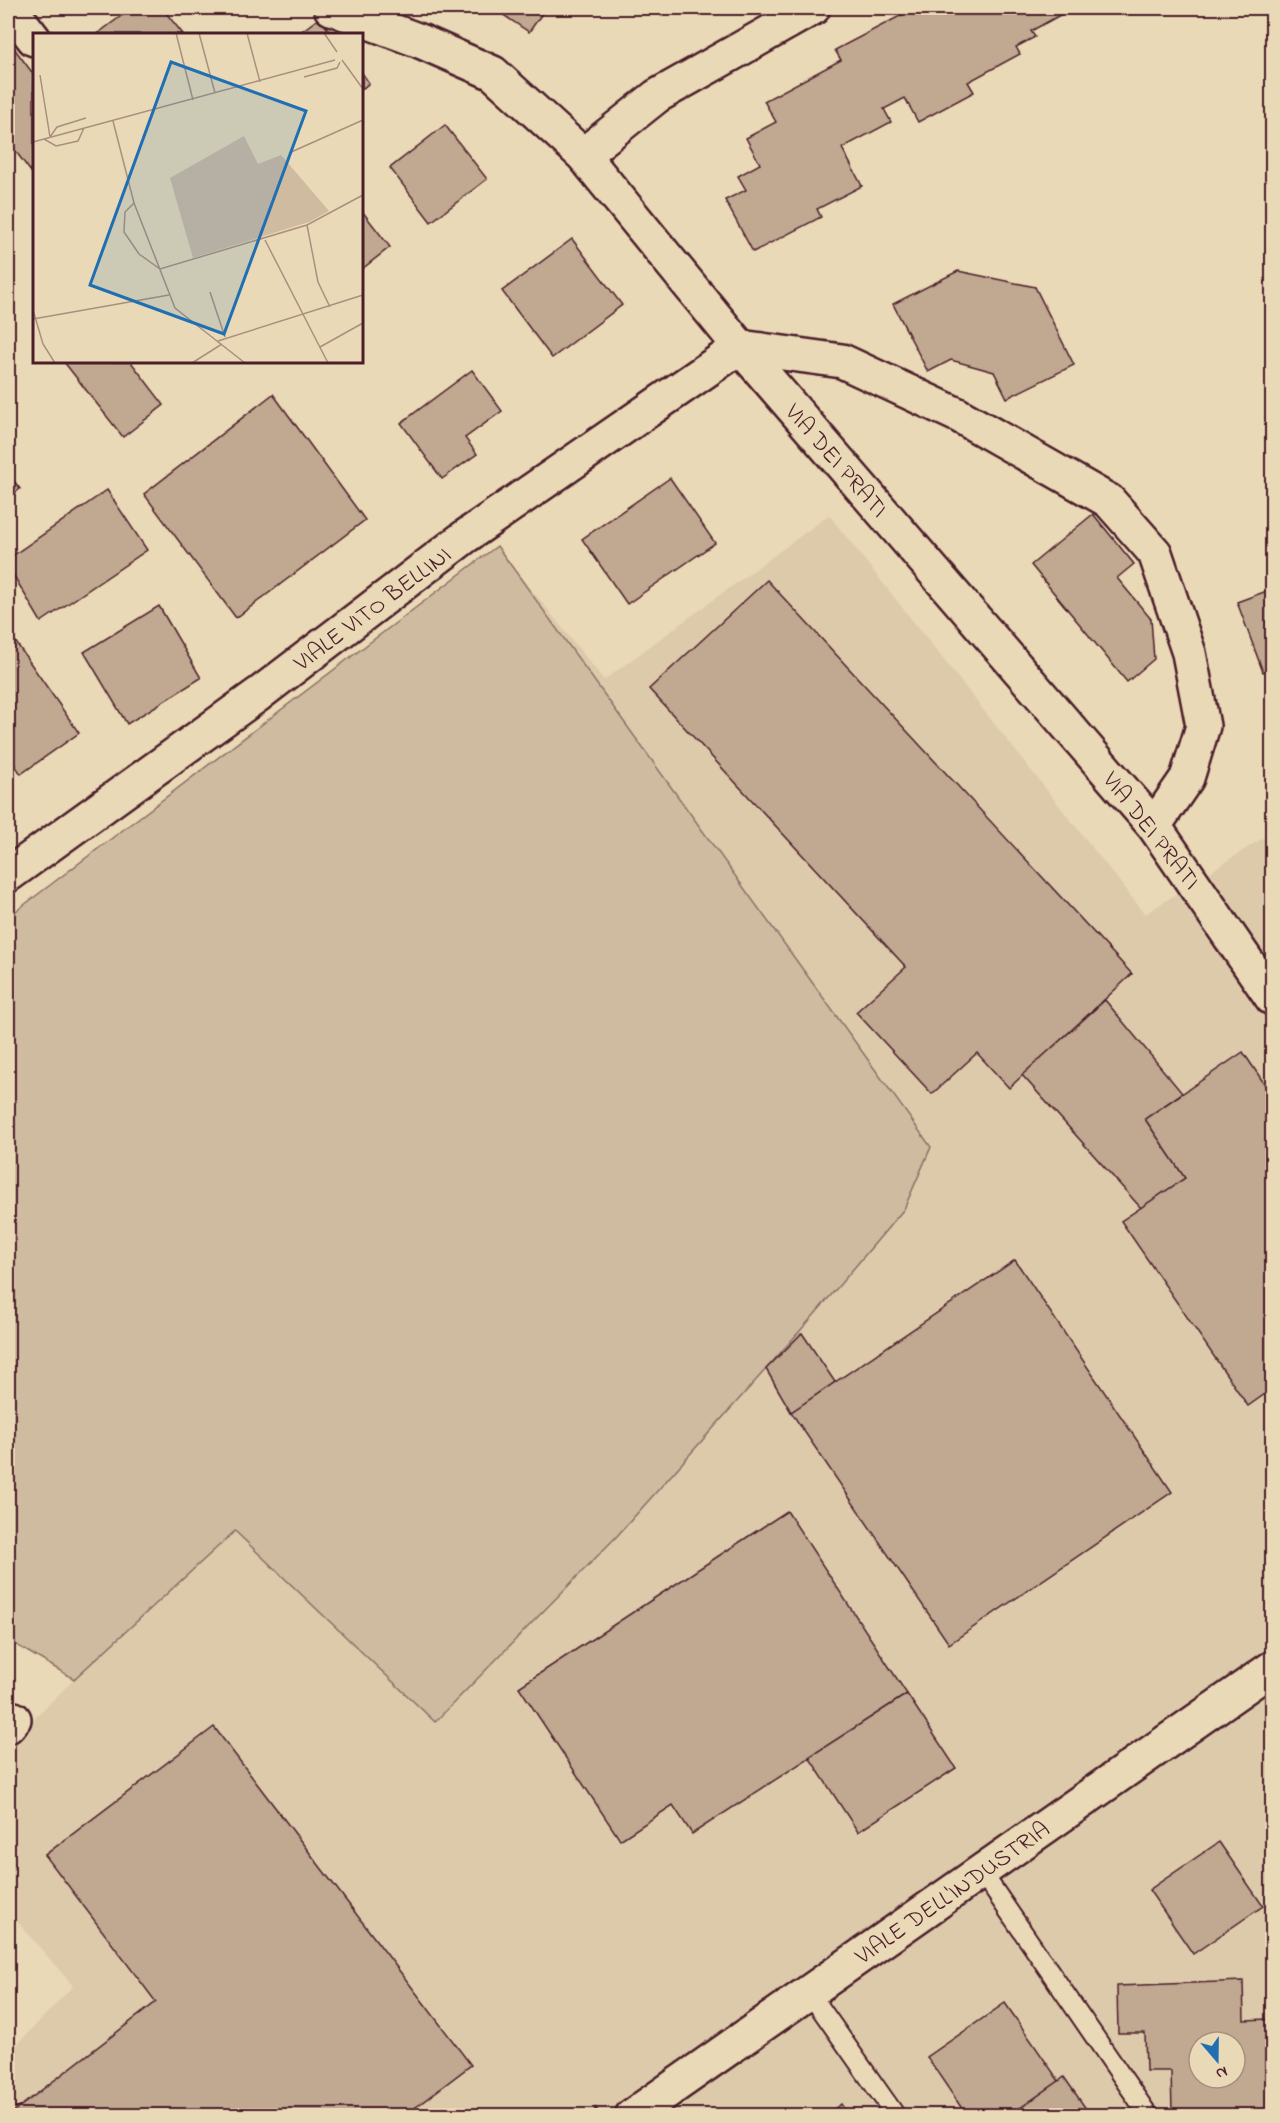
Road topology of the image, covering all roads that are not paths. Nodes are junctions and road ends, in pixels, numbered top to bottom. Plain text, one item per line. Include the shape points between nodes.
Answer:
1 (10, 8) edge
2 (331, 8) edge
3 (813, 8) edge
4 (33, 38) edge
5 (583, 155) junction
6 (740, 347) junction
7 (1154, 826) junction
8 (8, 874) edge
9 (1272, 998) edge
10 (1272, 1668) edge
11 (981, 1871) junction
12 (809, 1992) junction
13 (632, 2115) edge
14 (896, 2115) edge
15 (1149, 2115) edge

1 - 4 street
2 - 5 street, VIA DEI PRATI via 493,73
3 - 5 street via 657,96
5 - 6 street, VIA DEI PRATI
6 - 7 street, VIA DEI PRATI
6 - 7 street via 842,361 958,415 1108,501 1155,553 1189,653 1203,726 1187,778
6 - 8 street, VIALE VITO BELLINI via 466,536 259,694
7 - 9 street, VIA DEI PRATI
10 - 11 street, VIALE DELL'INDUSTRIA
11 - 12 street, VIALE DELL'INDUSTRIA
11 - 15 lane
12 - 13 street, VIALE DELL'INDUSTRIA
12 - 14 lane

